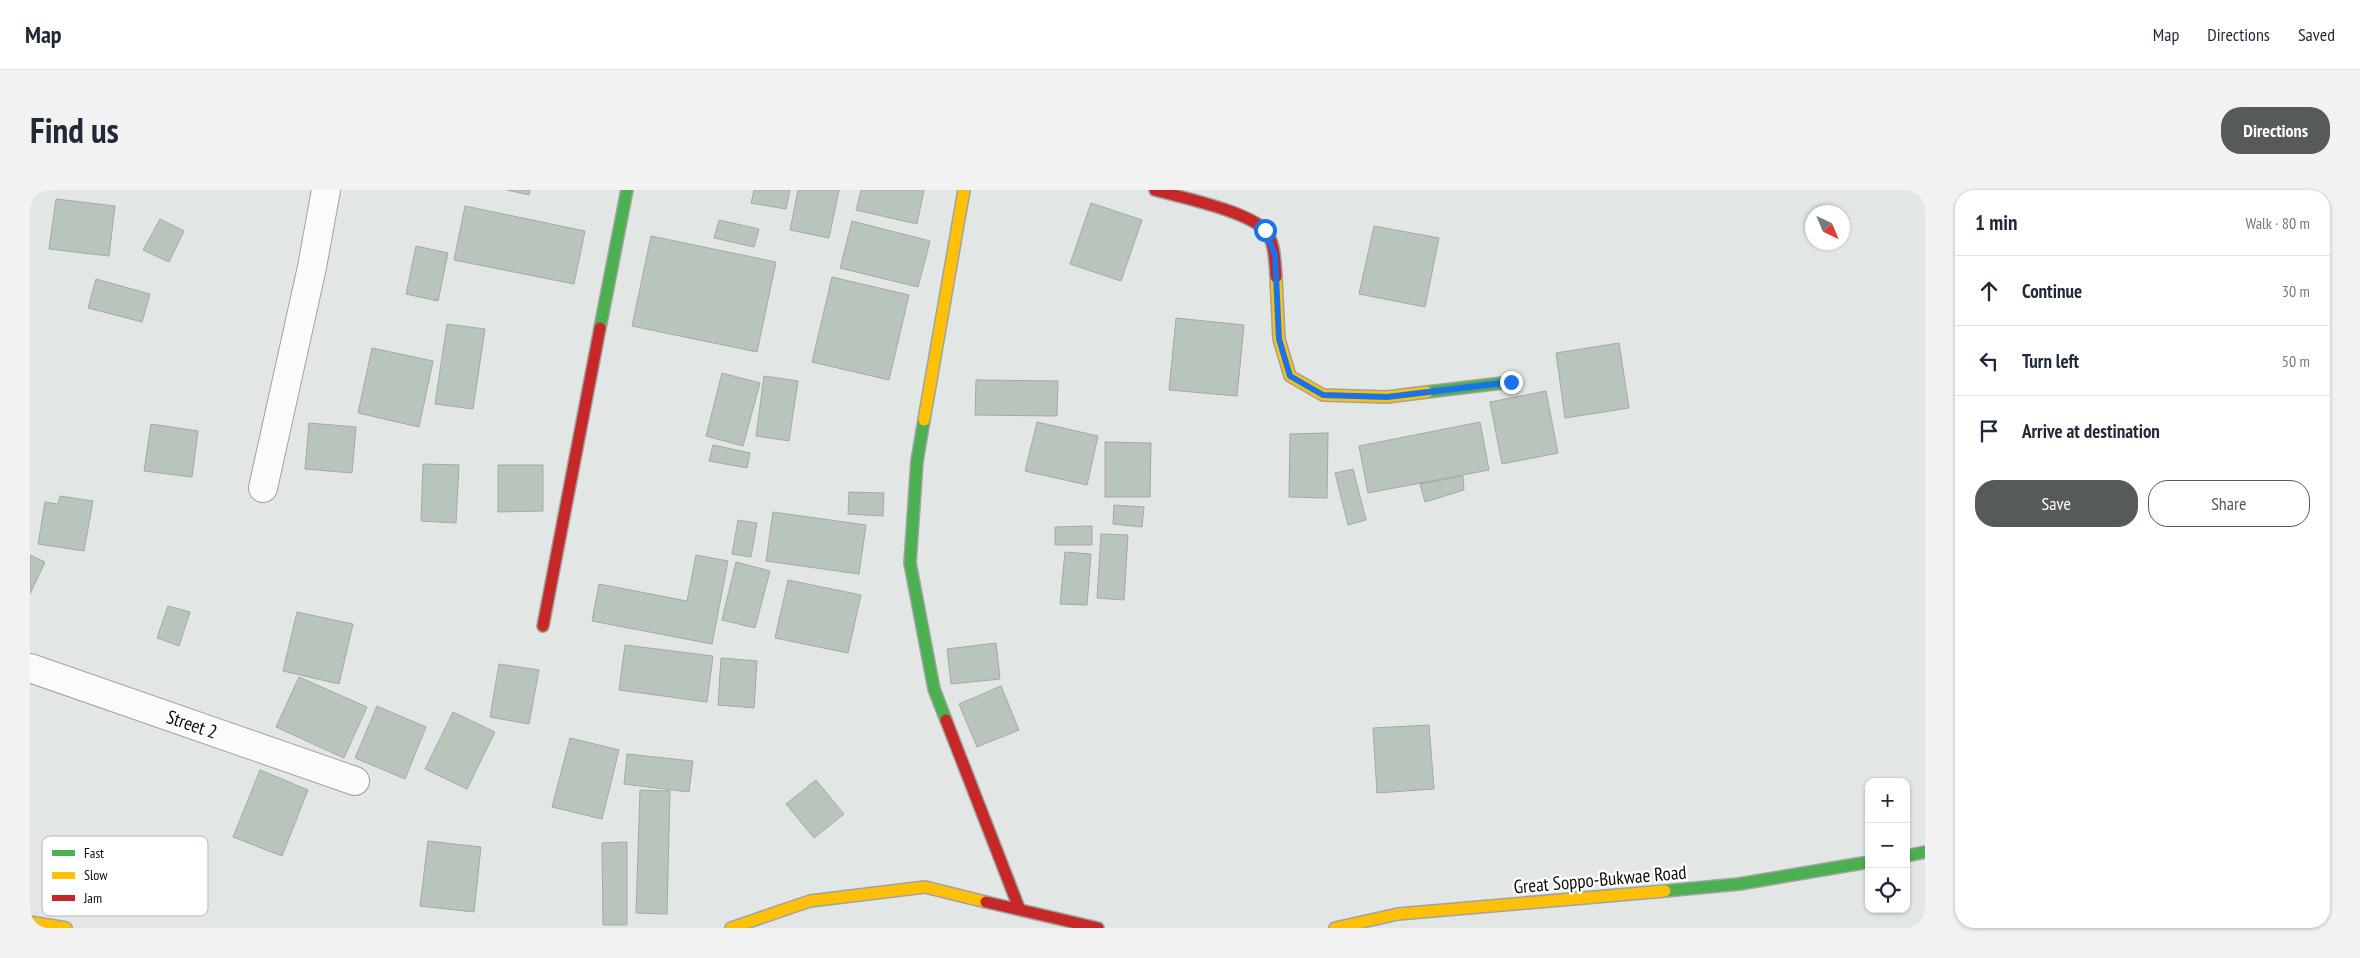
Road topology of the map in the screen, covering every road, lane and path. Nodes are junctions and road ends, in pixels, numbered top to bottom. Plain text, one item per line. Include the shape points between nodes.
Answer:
1 (326, 190) edge
2 (627, 190) edge
3 (964, 190) edge
4 (1156, 190) edge
5 (1511, 382) dead end
6 (263, 488) dead end
7 (542, 626) dead end
8 (30, 668) edge
9 (355, 781) dead end
10 (1925, 852) edge
11 (1910, 855) edge
12 (1865, 863) edge
13 (1019, 908) junction
14 (30, 922) edge
15 (66, 928) edge
16 (731, 928) edge
17 (1098, 928) edge
18 (1335, 928) edge

1 - 6 street
2 - 7 street
3 - 13 street via 917,461 910,563 934,689
4 - 5 street via 1246,217 1265,230 1275,255 1279,339 1290,376 1323,395 1387,397
8 - 9 street, Street 2
10 - 11 street
12 - 18 street, Great Soppo-Bukwae Road via 1740,884 1398,914
13 - 16 street via 925,887 810,901
13 - 17 street
14 - 15 street

